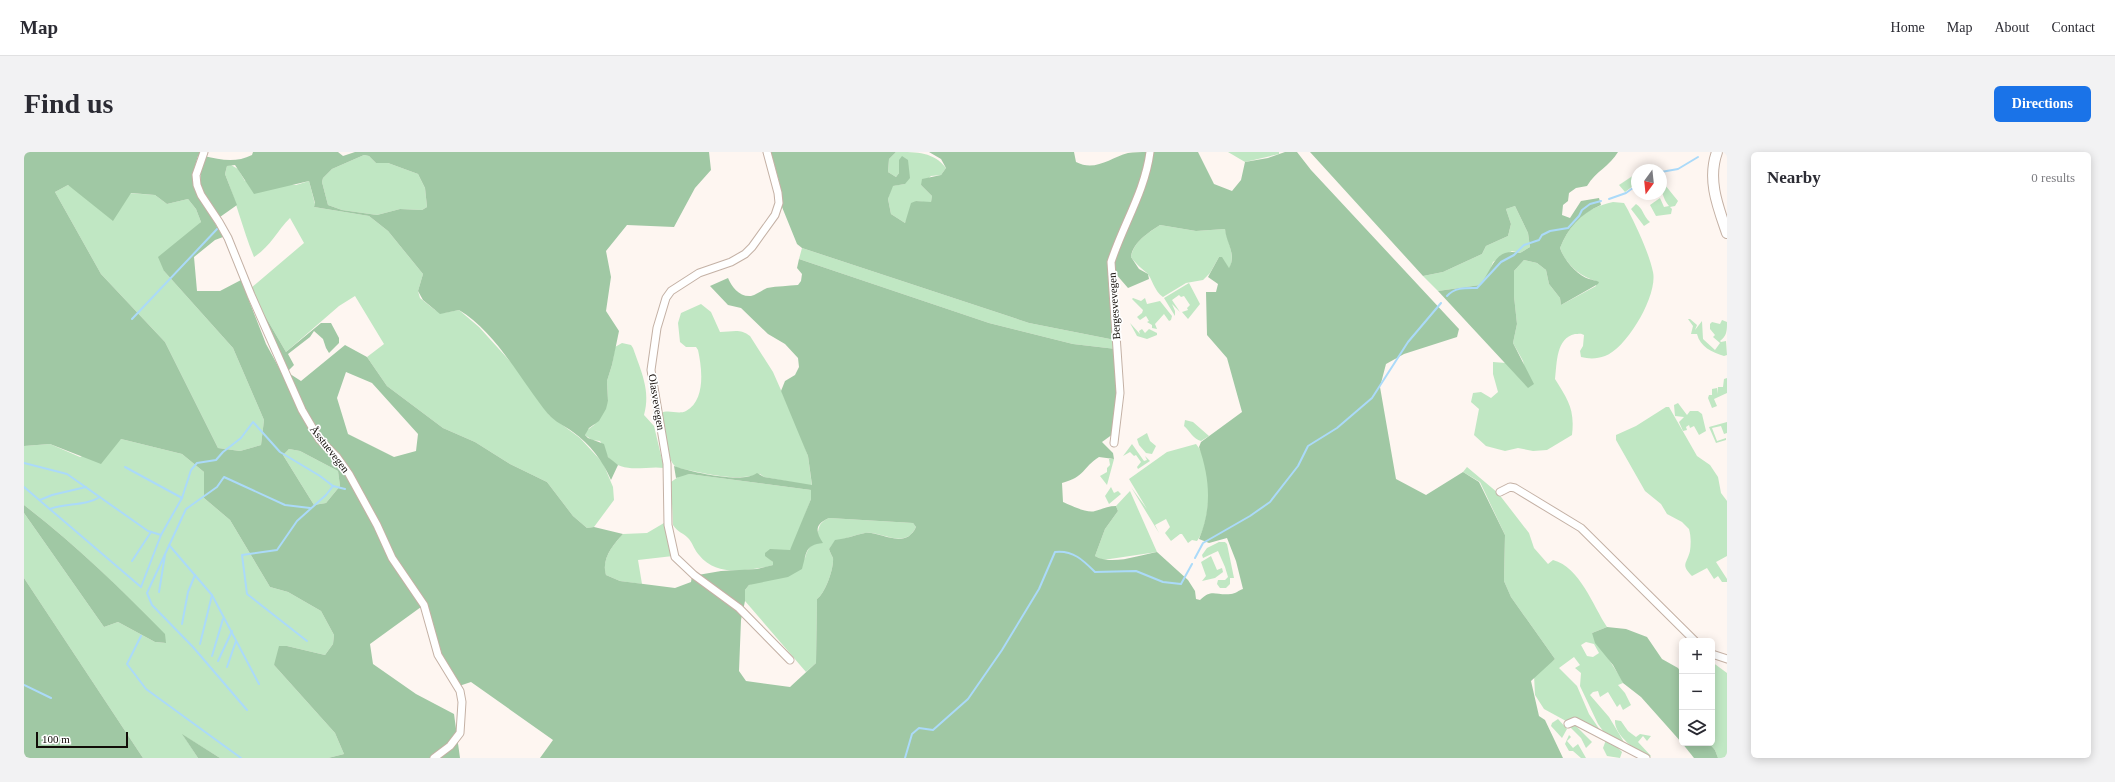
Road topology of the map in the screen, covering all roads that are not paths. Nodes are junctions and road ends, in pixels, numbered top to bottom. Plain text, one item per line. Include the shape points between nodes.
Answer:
1 (204, 152) edge
2 (766, 152) edge
3 (1150, 152) edge
4 (1717, 152) edge
5 (1727, 233) edge
6 (1114, 443) dead end
7 (1500, 492) dead end
8 (1692, 638) edge
9 (1715, 655) edge
10 (1727, 659) edge
11 (790, 660) dead end
12 (1568, 724) dead end
13 (434, 758) edge
14 (1646, 758) edge

1 - 13 street, Åsstuevegen via 196,175 197,185 228,238 250,295 302,410 319,439 349,474 392,558 424,605 438,655 460,691 460,733 450,746
2 - 11 street, Olasvevegen via 778,193 779,203 775,215 745,254 731,262 699,273 671,291 666,298 658,328 651,370 667,464 668,525 675,557 694,575 739,608
3 - 6 street, Bergesvevegen via 1143,185 1111,262 1120,393
4 - 5 street via 1712,168 1714,189
7 - 8 street via 1510,487 1520,489 1581,528
9 - 10 street
12 - 14 street via 1575,721 1581,723

